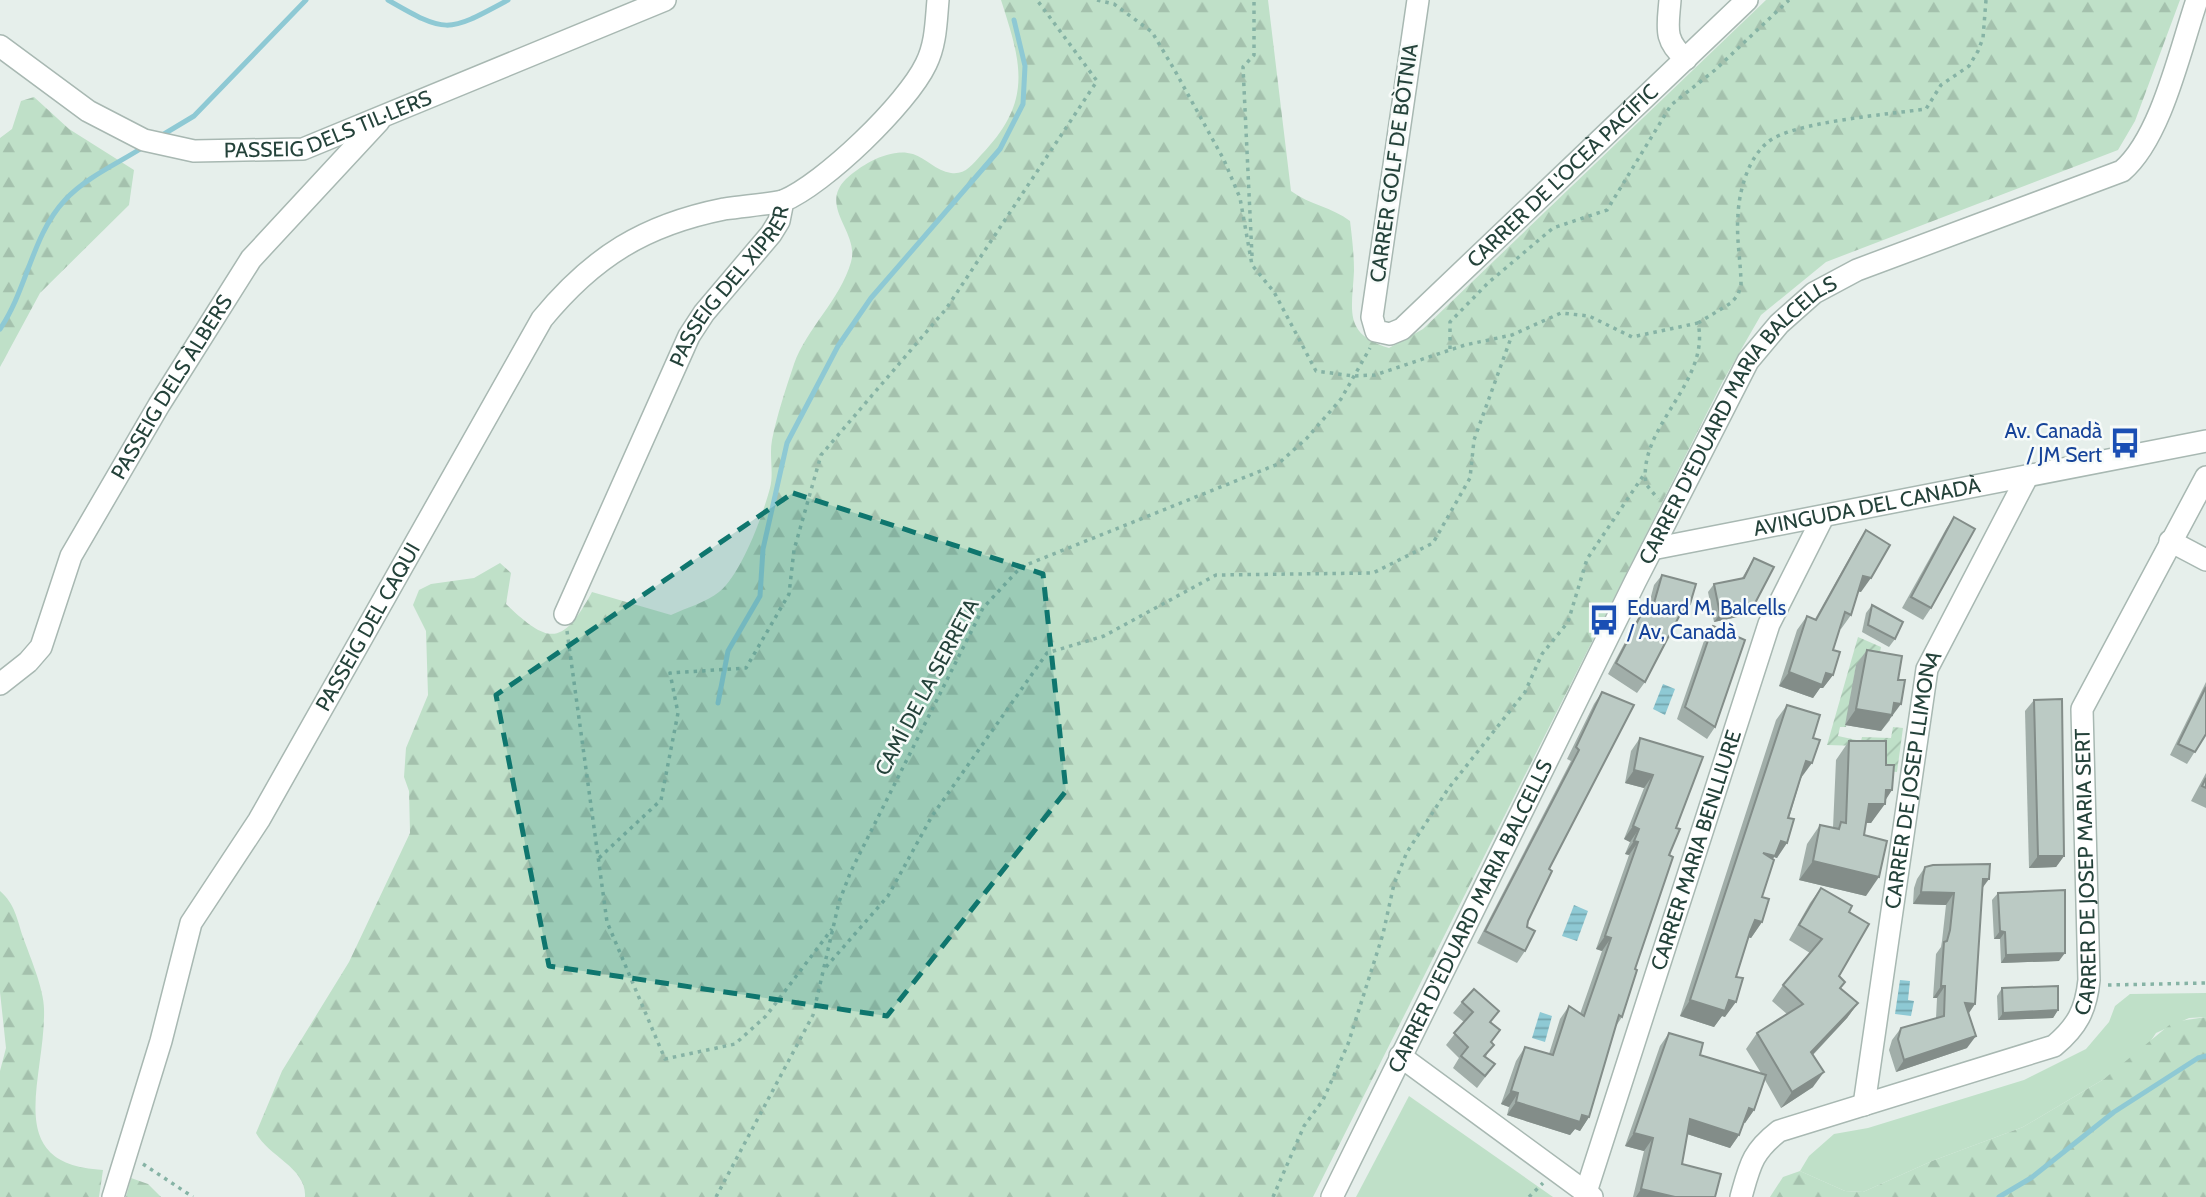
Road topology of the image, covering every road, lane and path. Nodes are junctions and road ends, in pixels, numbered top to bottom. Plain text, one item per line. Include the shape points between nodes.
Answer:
1 (665, 0) edge
2 (938, 0) edge
3 (1037, 0) edge
4 (1097, 0) edge
5 (1254, 0) edge
6 (1418, 0) edge
7 (1670, 0) edge
8 (1747, 0) edge
9 (1790, 0) edge
10 (1986, 0) edge
11 (2197, 0) edge
12 (0, 46) edge
13 (1686, 59) junction
14 (385, 114) junction
15 (783, 201) junction
16 (1252, 265) junction
17 (1698, 323) junction
18 (1377, 330) junction
19 (1512, 335) junction
20 (1450, 349) junction
21 (1353, 376) junction
22 (2206, 441) edge
23 (1644, 474) junction
24 (2027, 477) junction
25 (2206, 477) edge
26 (1674, 506) junction
27 (1823, 517) junction
28 (2170, 541) junction
29 (1652, 549) junction
30 (2206, 560) edge
31 (565, 614) joint
32 (0, 684) edge
33 (599, 858) junction
34 (833, 928) junction
35 (824, 970) junction
36 (2089, 980) junction
37 (2206, 983) edge
38 (1400, 1056) junction
39 (1864, 1105) junction
40 (126, 1154) junction
41 (1547, 1180) dead end
42 (1589, 1195) edge
43 (113, 1197) edge
44 (193, 1197) edge
45 (716, 1197) edge
46 (1273, 1197) edge
47 (1332, 1197) edge
48 (1529, 1197) edge
49 (1741, 1197) edge

1 - 14 street, PASSEIG DELS TIL·LERS
2 - 15 street, PASSEIG DEL XIPRER via 932,50 915,83 822,178
3 - 33 path via 1097,81 946,309 821,455 794,550 789,594 746,668 670,673 678,713 661,800
4 - 16 path via 1114,4 1152,32 1174,69 1234,185
5 - 16 path via 1254,55 1243,66
6 - 18 street, CARRER GOLF DE BÒTNIA via 1374,298
7 - 13 street via 1669,39
8 - 13 street, CARRER DE L'OCEÀ PACÍFIC
9 - 20 path via 1671,105 1607,210 1553,228 1450,322
10 - 17 path via 1978,51 1969,66 1941,85 1926,109 1826,123 1783,134 1762,147 1743,184 1738,212 1738,295
11 - 26 street, CARRER D'EDUARD MARIA BALCELLS via 2149,139 2134,160 2110,176 1857,270 1814,293 1779,324 1748,361
12 - 14 street, PASSEIG DELS TIL·LERS via 88,111 152,142 214,153 303,149
13 - 18 street, CARRER DE L'OCEÀ PACÍFIC via 1402,329 1396,333
14 - 32 street, PASSEIG DELS ÀLBERS via 251,259 71,556 41,647
15 - 31 street, PASSEIG DEL XIPRER via 771,234 689,336
15 - 40 street, PASSEIG DEL CAQUI via 714,212 648,231 599,261 542,319 259,820 191,923 162,1041
16 - 21 path via 1274,292 1316,371
17 - 19 path via 1632,337 1589,316 1561,313
17 - 23 path via 1695,358 1656,436
18 - 21 path, CAMÍ DE LA SERRETA
19 - 20 path
19 - 35 path via 1474,440 1470,478 1433,543 1373,573 1216,575 1104,636 1047,653 932,816 888,896
20 - 21 path via 1396,369
21 - 34 path, CAMÍ DE LA SERRETA via 1341,399 1278,464 1021,567 983,608 851,871
22 - 24 street, AVINGUDA DEL CANADÀ
23 - 26 path via 1653,495
23 - 46 path via 1587,559 1568,622 1542,654 1525,692 1448,789 1406,852 1348,1044
24 - 27 street, AVINGUDA DEL CANADÀ
24 - 39 street, CARRER DE JOSEP LLIMONA via 1927,669
25 - 28 street, CARRER DE JOSEP MARIA SERT
26 - 29 street, CARRER D'EDUARD MARIA BALCELLS
27 - 29 street, AVINGUDA DEL CANADÀ
27 - 42 street, CARRER MARIA BENLLIURE via 1769,624
28 - 30 street
28 - 36 street, CARRER DE JOSEP MARIA SERT via 2082,709
29 - 38 street, CARRER D'EDUARD MARIA BALCELLS
31 - 33 path
33 - 34 path via 607,922 665,1059 735,1044 766,1016
34 - 35 path, CAMÍ DE LA SERRETA
35 - 45 path, CAMÍ DE LA SERRETA via 813,1015
36 - 37 path via 2105,985
36 - 39 street, CARRER DE JOSEP MARIA SERT via 2087,1003 2075,1028 2054,1046
38 - 42 street
38 - 47 street, CARRER D'EDUARD MARIA BALCELLS
39 - 49 street, CARRER DE JOSEP MARIA SERT via 1779,1131 1751,1159
40 - 43 street, PASSEIG DEL CAQUI
40 - 44 path
41 - 48 path

